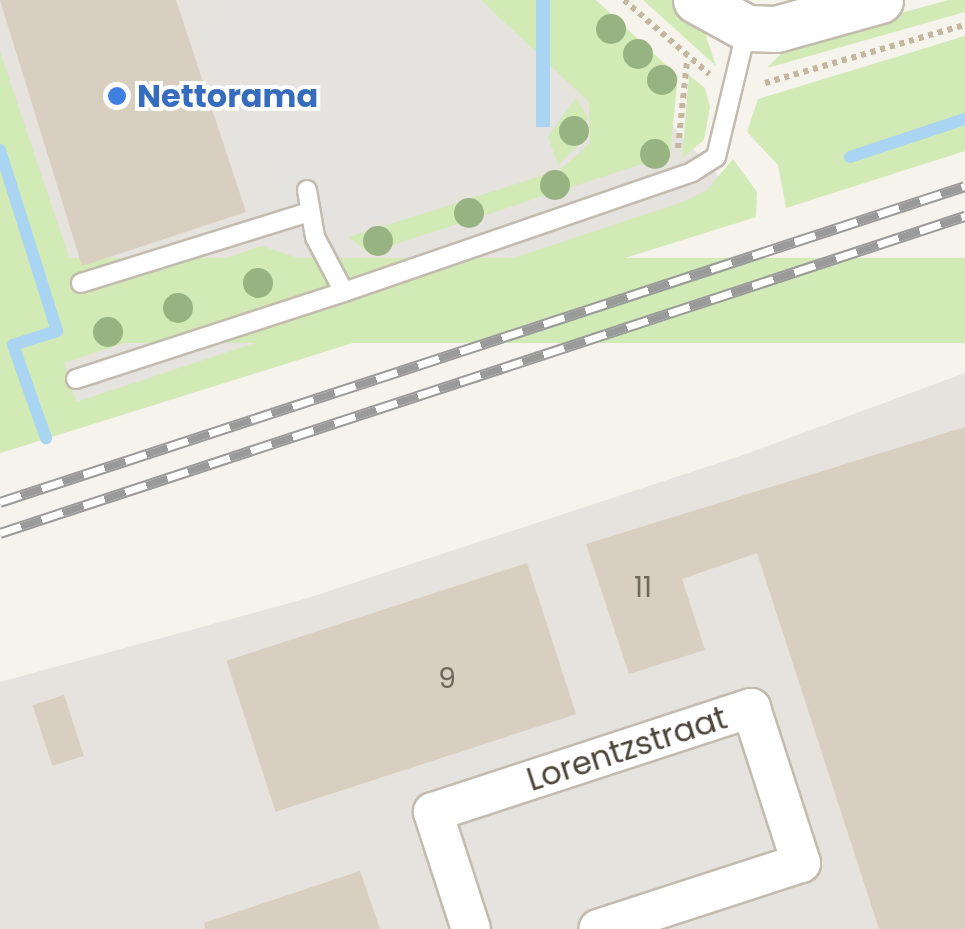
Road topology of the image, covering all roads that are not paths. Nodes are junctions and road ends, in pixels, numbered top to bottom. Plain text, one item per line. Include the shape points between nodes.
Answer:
1 (696, 0) edge
2 (880, 0) edge
3 (747, 28) junction
4 (306, 190) dead end
5 (306, 213) junction
6 (81, 283) dead end
7 (344, 292) junction
8 (76, 379) dead end
9 (472, 929) edge
10 (598, 929) edge

1 - 3 street
2 - 3 street via 806,24
3 - 7 lane via 716,157 674,178
4 - 5 lane
5 - 6 lane
5 - 7 lane
7 - 8 lane
9 - 10 street, Lorentzstraat via 433,812 751,708 802,863

